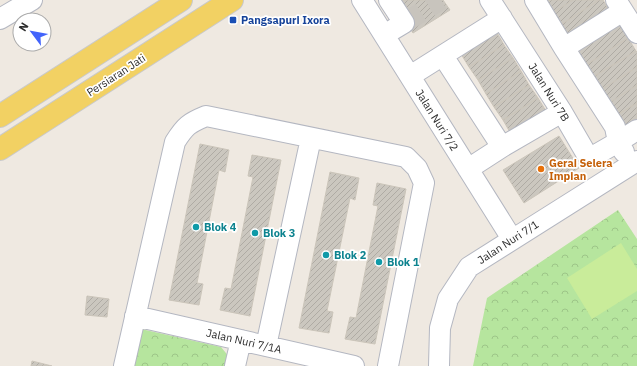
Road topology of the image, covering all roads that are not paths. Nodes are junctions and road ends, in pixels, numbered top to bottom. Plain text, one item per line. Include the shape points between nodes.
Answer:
1 (32, 0) edge
2 (162, 0) edge
3 (181, 0) edge
4 (230, 0) edge
5 (362, 0) edge
6 (389, 0) edge
7 (490, 0) edge
8 (535, 0) edge
9 (619, 5) edge
10 (502, 18) junction
11 (0, 19) edge
12 (145, 24) junction
13 (637, 33) edge
14 (384, 35) junction
15 (564, 48) junction
16 (442, 56) junction
17 (410, 76) junction
18 (562, 112) junction
19 (0, 116) edge
20 (637, 130) edge
21 (310, 138) junction
22 (618, 142) junction
23 (502, 147) junction
24 (0, 149) edge
25 (634, 163) edge
26 (468, 169) junction
27 (512, 239) junction
28 (135, 316) junction
29 (241, 340) junction
30 (266, 346) junction
31 (124, 366) edge
32 (235, 366) edge
33 (350, 366) edge
34 (388, 366) edge
35 (439, 366) edge

1 - 11 street
2 - 12 main road
3 - 12 main road
4 - 24 main road, Persiaran Jati
5 - 14 street, Jalan Nuri 7/2
6 - 14 street via 404,23
7 - 10 street, Jalan Nuri 7B
8 - 15 street
9 - 13 street
9 - 15 street
10 - 16 street
10 - 18 street, Jalan Nuri 7B
12 - 19 main road
14 - 17 street, Jalan Nuri 7/2
15 - 22 street via 614,127
16 - 17 street
16 - 23 street
17 - 26 street, Jalan Nuri 7/2
18 - 22 street, Jalan Nuri 7B via 587,155 592,157
18 - 23 street
20 - 22 street
21 - 28 street via 206,116 184,128 175,142
21 - 30 street
21 - 34 street via 406,157 417,168 424,183
22 - 25 street
23 - 26 street
25 - 27 street, Jalan Nuri 7/1
26 - 27 street, Jalan Nuri 7/2
27 - 35 street, Jalan Nuri 7/1 via 470,267 448,299 440,328
28 - 29 street, Jalan Nuri 7/1A
28 - 31 street
29 - 30 street, Jalan Nuri 7/1A
29 - 32 street
30 - 33 street, Jalan Nuri 7/1A

